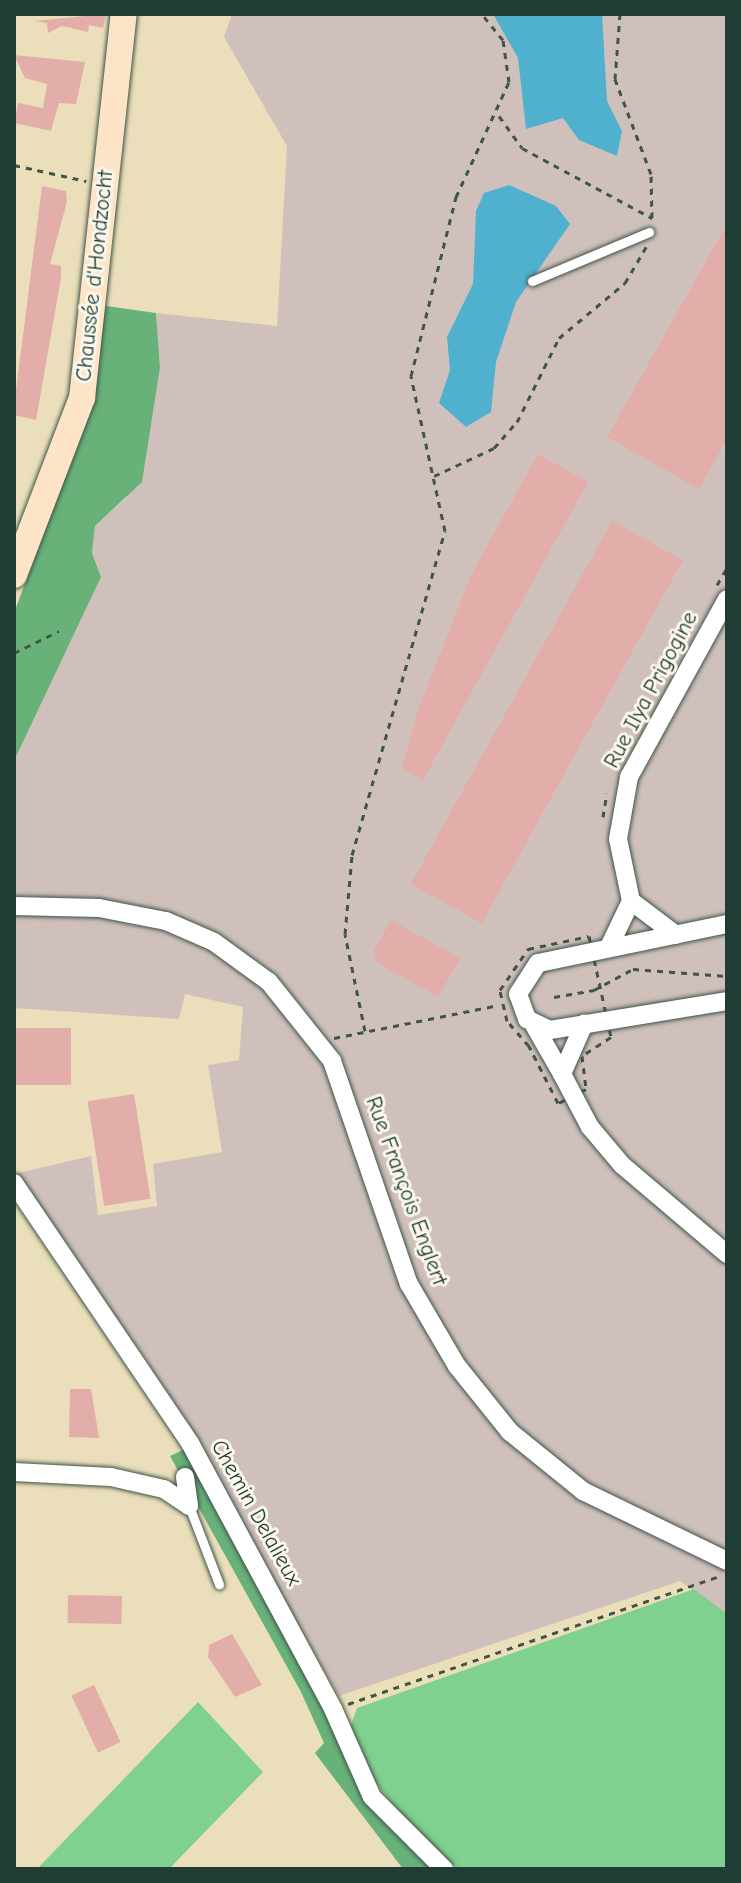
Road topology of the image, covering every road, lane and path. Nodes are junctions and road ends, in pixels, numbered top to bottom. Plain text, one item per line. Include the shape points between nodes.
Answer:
1 (124, 14) edge
2 (482, 14) edge
3 (620, 14) edge
4 (499, 116) junction
5 (14, 165) edge
6 (105, 185) junction
7 (652, 218) junction
8 (649, 232) junction
9 (532, 281) dead end
10 (434, 476) junction
11 (14, 575) edge
12 (727, 599) edge
13 (59, 631) dead end
14 (14, 653) edge
15 (631, 901) junction
16 (14, 906) edge
17 (727, 924) edge
18 (676, 935) junction
19 (609, 947) junction
20 (727, 976) edge
21 (554, 997) dead end
22 (727, 1001) edge
23 (519, 1002) junction
24 (584, 1024) junction
25 (534, 1025) junction
26 (365, 1031) junction
27 (319, 1041) junction
28 (562, 1074) junction
29 (14, 1183) edge
30 (727, 1254) edge
31 (14, 1472) edge
32 (185, 1477) dead end
33 (189, 1506) junction
34 (727, 1561) edge
35 (727, 1573) edge
36 (219, 1584) dead end
37 (333, 1709) junction
38 (444, 1869) edge

1 - 6 main road, Chaussée d'Hondzocht
2 - 4 path via 510,65
3 - 7 path via 615,79 651,174
4 - 7 path via 522,148
4 - 10 path via 456,197 420,316 412,405
5 - 6 path
6 - 11 main road, Chaussée d'Hondzocht via 82,398
7 - 8 path
8 - 9 lane
8 - 10 path via 625,283 559,338 517,422 494,448
10 - 26 path via 443,551 369,777 347,901 351,983
12 - 15 street, Rue Ilya Prigogine via 629,777 618,839
13 - 14 path
15 - 18 street
15 - 19 street
16 - 27 street, Rue François Englert via 128,912 192,932 269,982
17 - 18 street
18 - 19 street
19 - 23 street via 538,963 520,982
20 - 21 path via 647,967
22 - 24 street
23 - 25 street
23 - 26 path
24 - 25 street
24 - 28 street
25 - 28 street
26 - 27 path
27 - 34 street, Rue François Englert via 345,1091 409,1284 457,1366 510,1432 583,1491
28 - 30 street via 590,1127 622,1165
29 - 37 street, Chemin Delalieux via 185,1435
31 - 33 street via 111,1477 164,1489
32 - 33 street
33 - 36 lane
35 - 37 path
37 - 38 street, Chemin Delalieux via 372,1797

